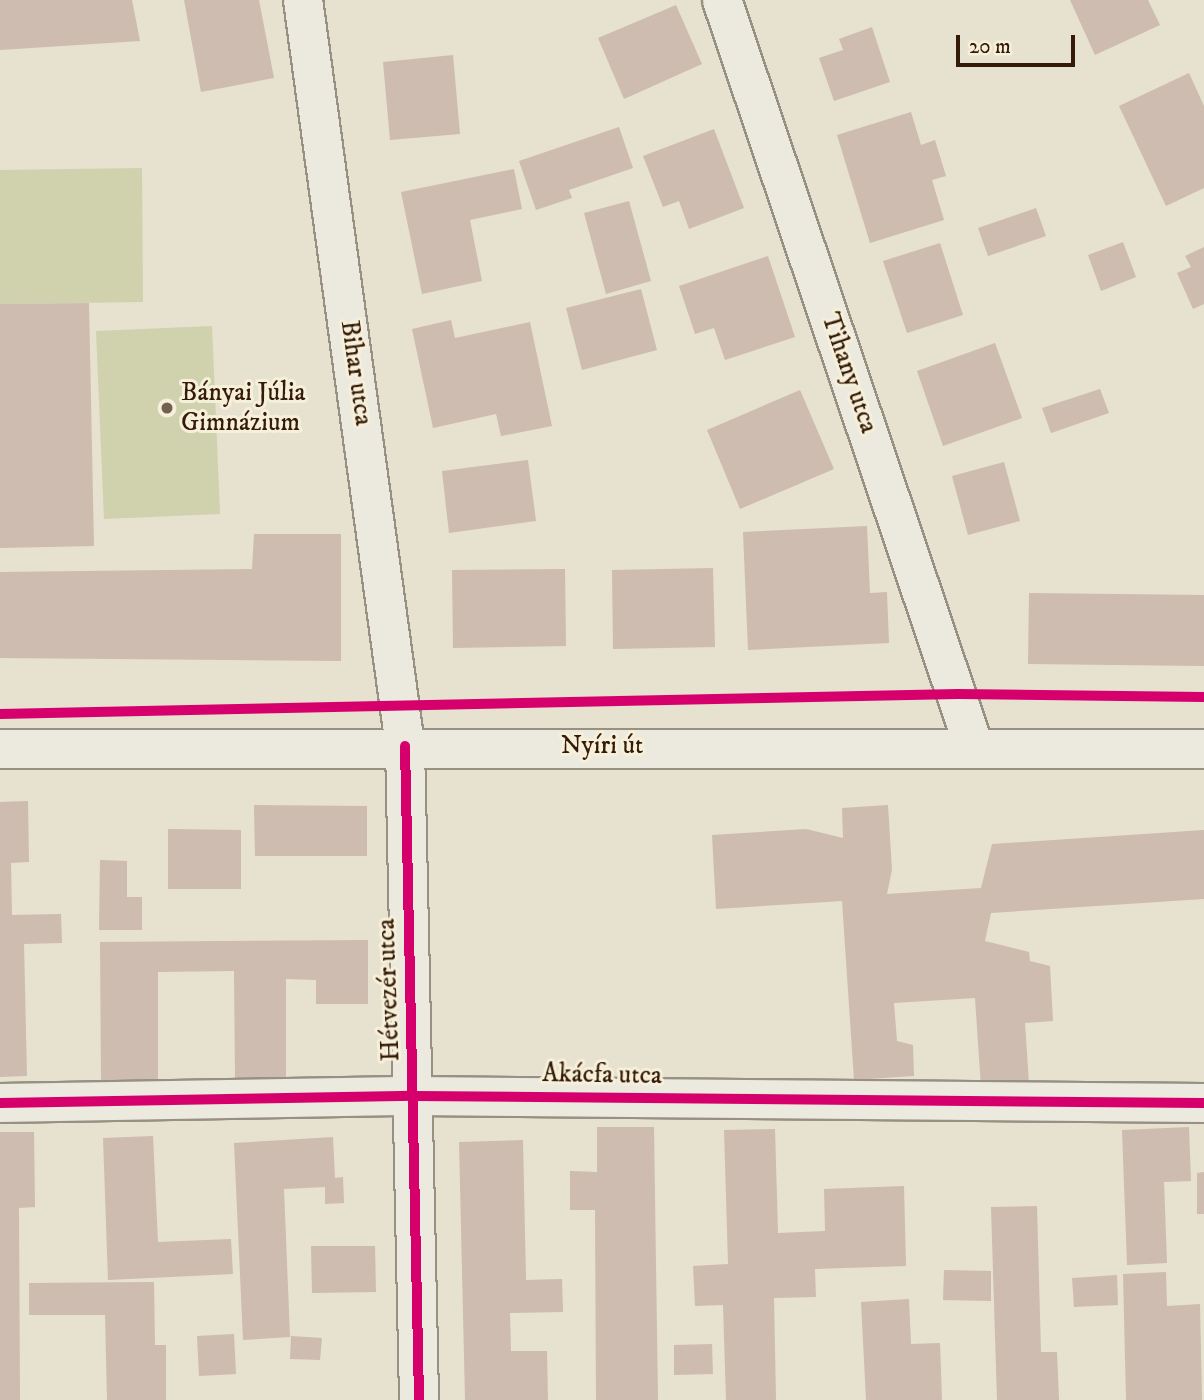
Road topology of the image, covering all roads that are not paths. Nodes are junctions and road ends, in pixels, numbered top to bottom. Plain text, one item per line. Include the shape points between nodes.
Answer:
1 (303, 0) edge
2 (722, 0) edge
3 (405, 746) junction
4 (974, 747) junction
5 (0, 749) edge
6 (1204, 749) edge
7 (415, 1096) junction
8 (0, 1103) edge
9 (1204, 1103) edge
10 (419, 1400) edge

1 - 3 street, Bihar utca
2 - 4 street, Tihany utca
3 - 4 street, Nyíri út
3 - 5 street, Nyíri út
3 - 7 street, Hétvezér utca
4 - 6 street, Nyíri út
7 - 8 street, Akácfa utca
7 - 9 street, Akácfa utca
7 - 10 street, Hétvezér utca

